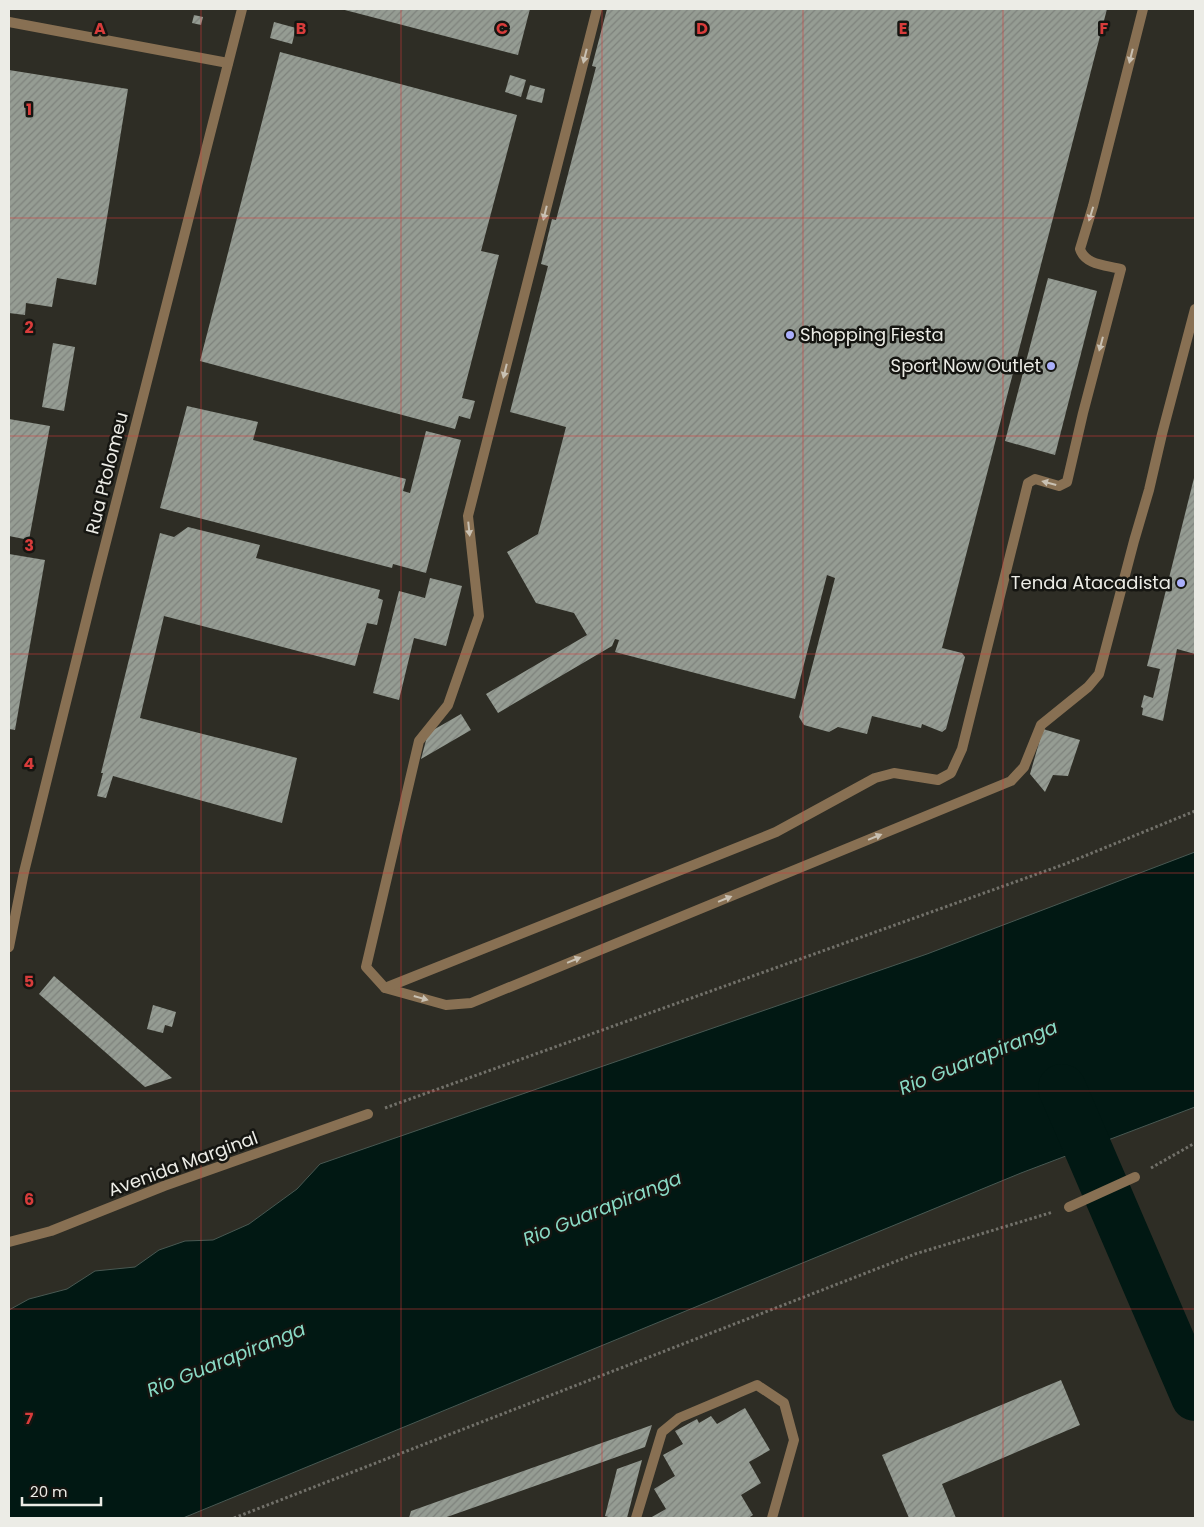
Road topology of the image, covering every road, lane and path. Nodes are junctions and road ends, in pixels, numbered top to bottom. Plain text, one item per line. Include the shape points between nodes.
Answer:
1 (242, 9) edge
2 (597, 9) edge
3 (1143, 9) edge
4 (9, 22) edge
5 (228, 63) junction
6 (1195, 309) edge
7 (1195, 811) edge
8 (9, 947) edge
9 (385, 988) junction
10 (368, 1114) joint
11 (1195, 1143) edge
12 (1135, 1177) joint
13 (1068, 1207) joint
14 (9, 1242) edge
15 (234, 1518) edge
16 (636, 1518) edge
17 (772, 1518) edge

1 - 5 street, Rua Ptolomeu
2 -> 9 street via 468,516 478,616 448,705 419,741 366,967
3 -> 9 street via 1080,248 1088,260 1121,269 1067,482 1059,486 1035,479 1028,483 962,748 951,774 938,780 894,773 875,778 776,832
4 - 5 street
5 - 8 street, Rua Ptolomeu via 56,742
9 -> 6 street via 446,1005 471,1003 1011,781 1024,767 1041,725 1099,674
7 - 10 path via 1065,864
10 - 14 street, Avenida Marginal via 164,1186 51,1231
11 - 12 path
12 - 13 street
13 - 15 path via 915,1254
16 - 17 street via 662,1432 680,1418 757,1385 784,1403 794,1440

